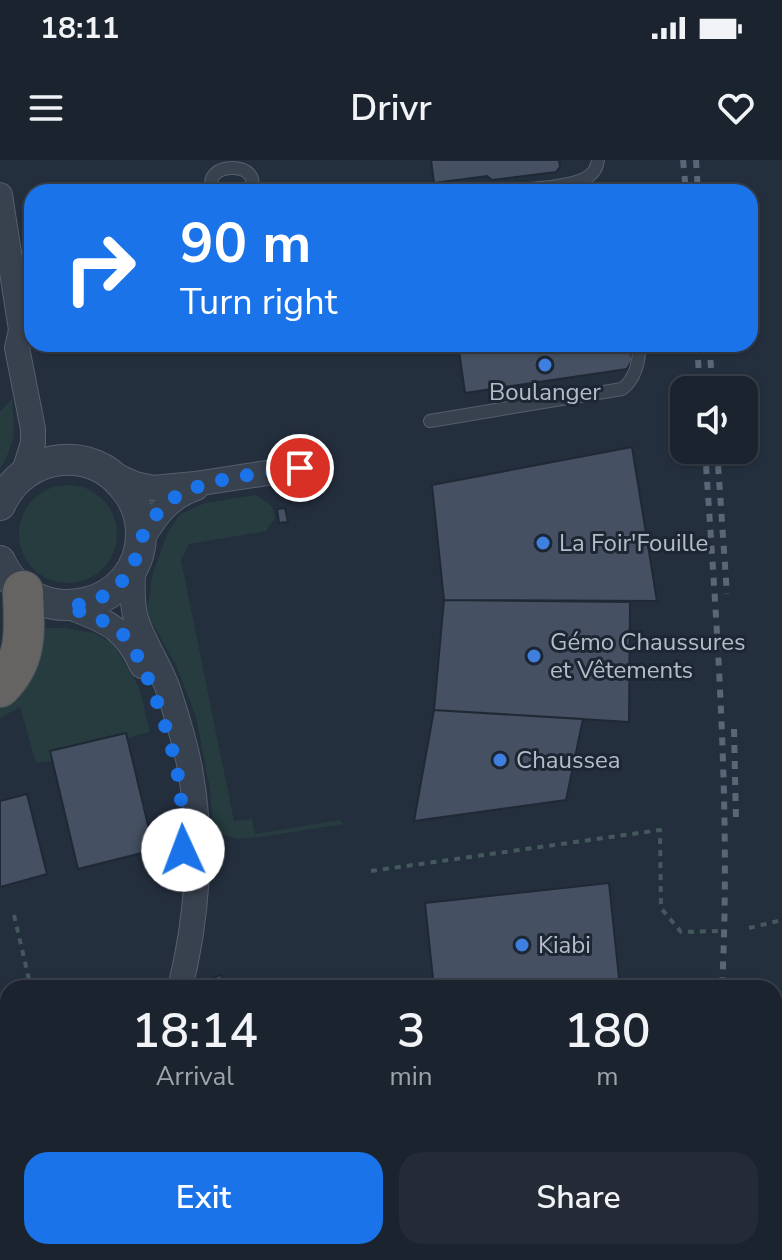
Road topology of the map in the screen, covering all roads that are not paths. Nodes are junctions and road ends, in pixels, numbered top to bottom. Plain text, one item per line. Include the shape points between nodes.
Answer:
1 (598, 160) edge
2 (212, 184) edge
3 (253, 184) edge
4 (568, 184) edge
5 (0, 195) edge
6 (21, 330) junction
7 (24, 335) edge
8 (32, 352) edge
9 (639, 352) edge
10 (430, 421) dead end
11 (66, 460) junction
12 (300, 468) dead end
13 (112, 474) junction
14 (23, 475) junction
15 (237, 477) junction
16 (0, 504) edge
17 (137, 553) junction
18 (8, 573) edge
19 (67, 606) junction
20 (0, 687) edge
21 (171, 980) edge
22 (182, 980) edge

1 - 4 lane via 588,178
2 - 3 lane via 217,167 230,160 250,170
5 - 6 street
6 - 7 street
6 - 14 street via 17,348 33,429
8 - 11 street via 44,428
9 - 10 lane via 629,384 622,389
11 - 13 street via 90,463
11 - 14 street via 48,462
12 - 15 street
13 - 15 street via 153,488
13 - 17 street via 135,504
14 - 16 street
15 - 17 street via 190,489 165,505
17 - 19 street via 121,583 103,597
17 - 22 street via 136,618 168,690 191,772 196,816 192,916
18 - 19 street via 44,601
18 - 20 highway via 23,647
19 - 21 street via 118,629 133,647 156,697 178,774 183,850

